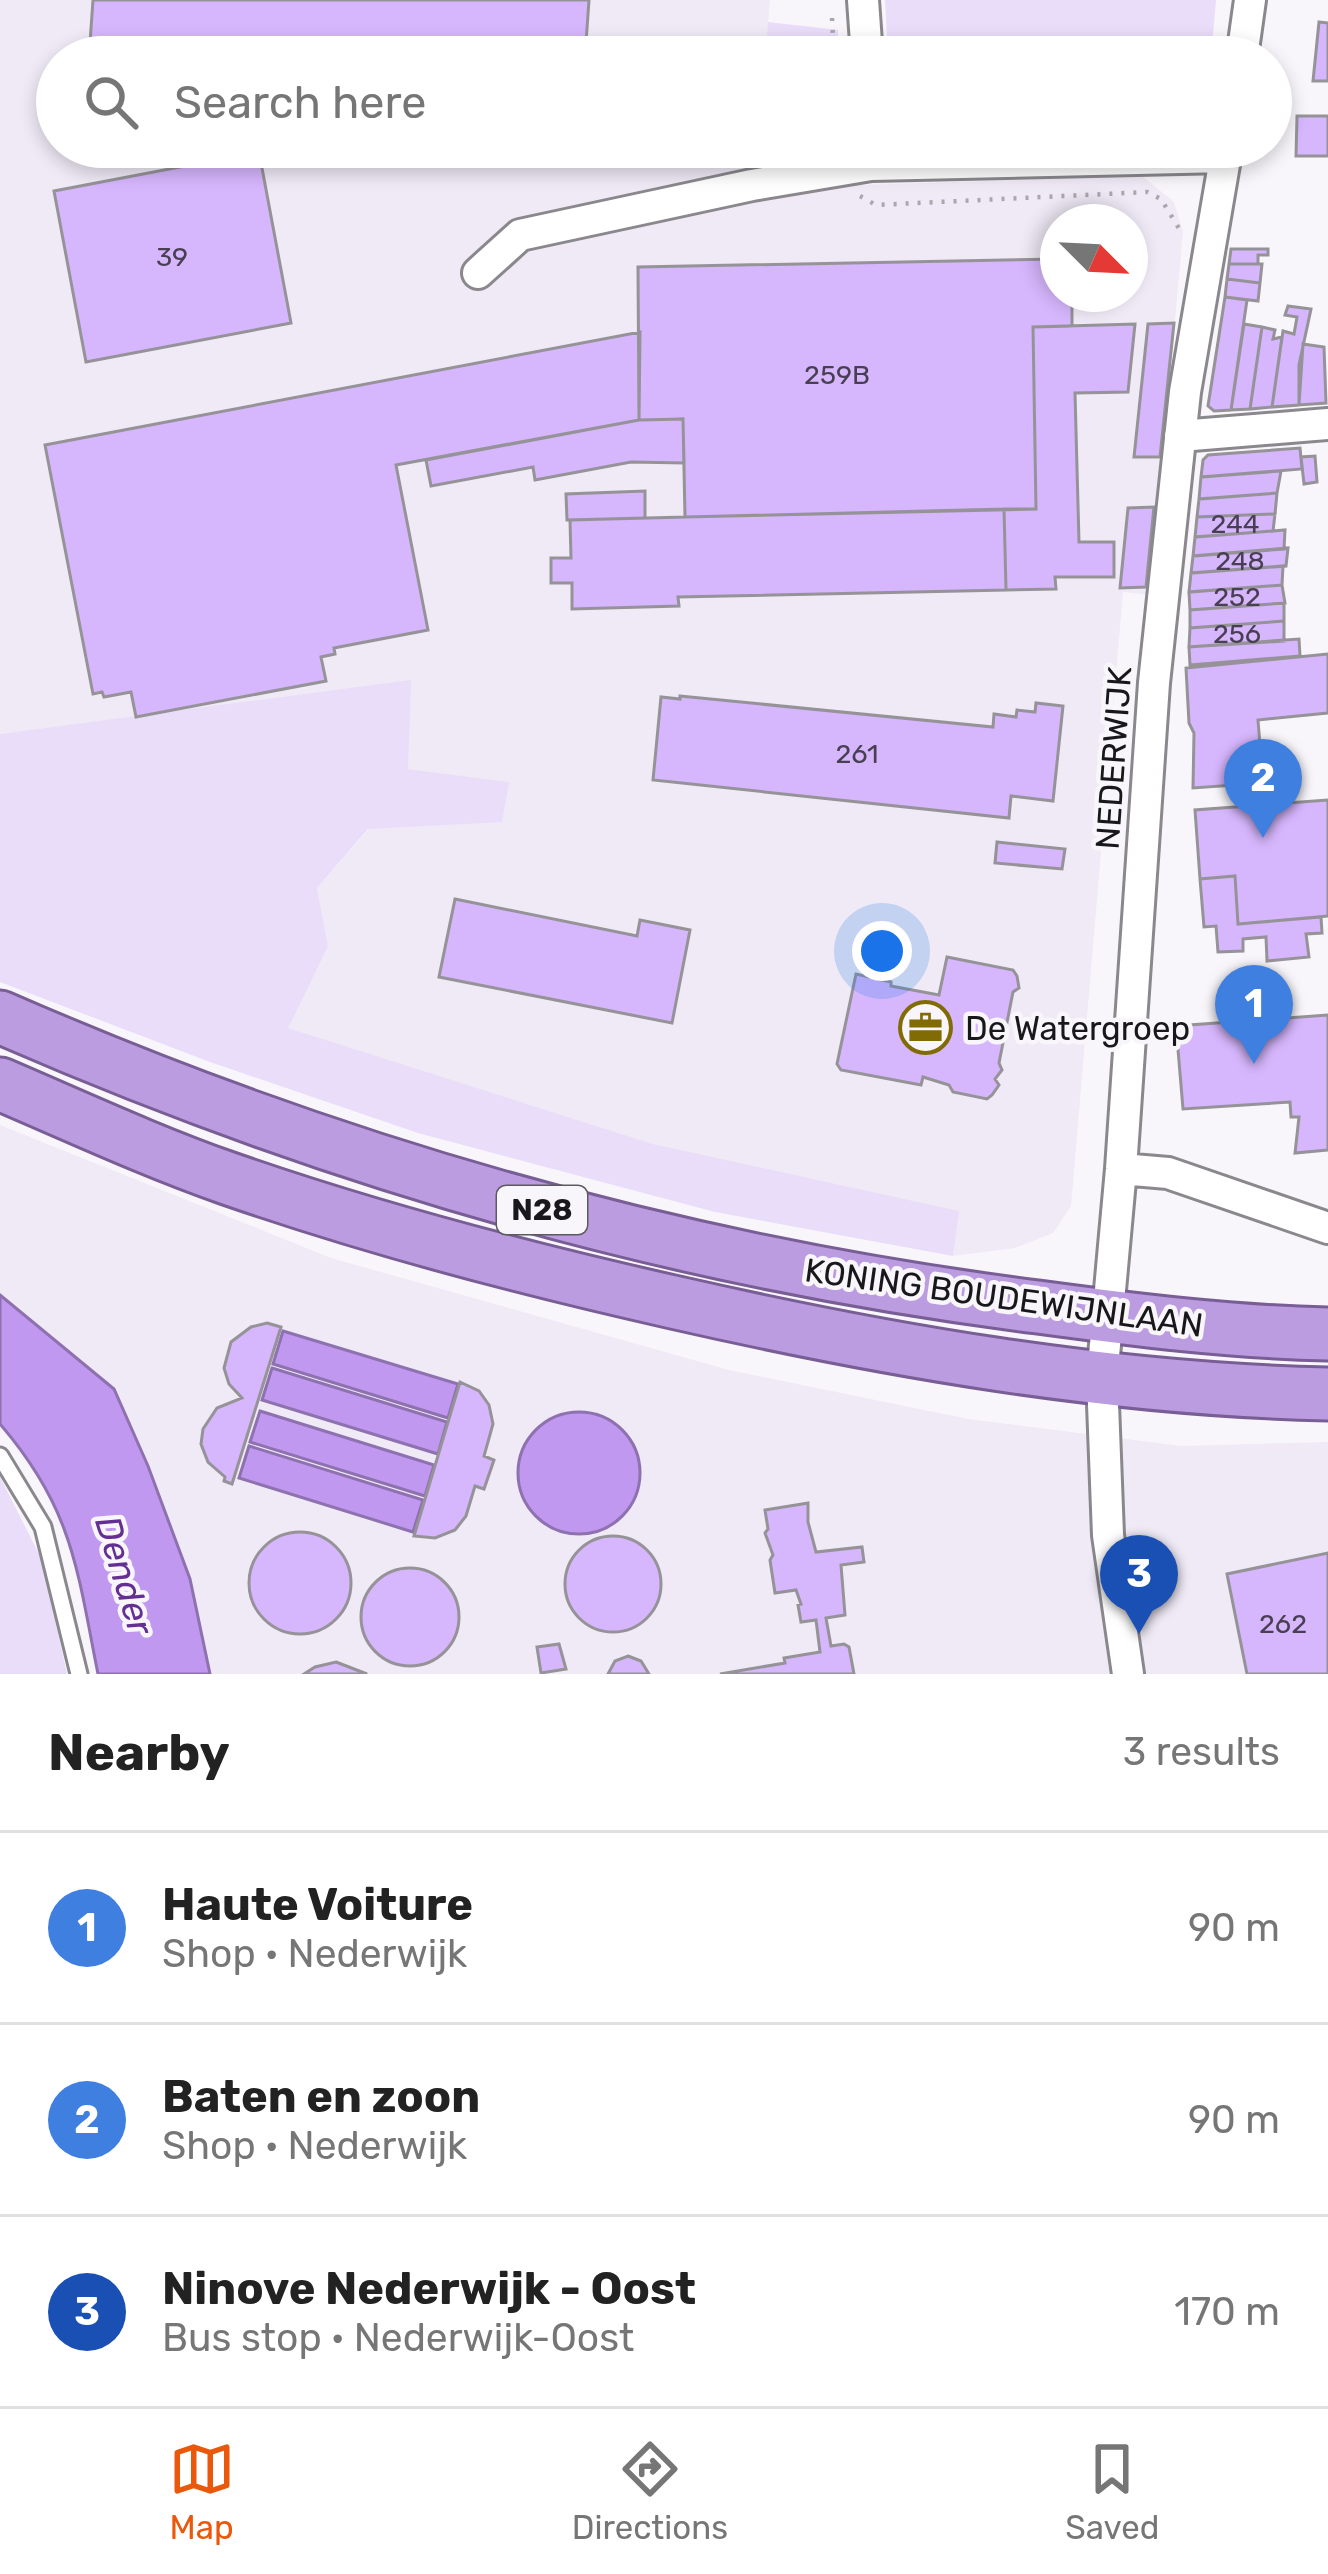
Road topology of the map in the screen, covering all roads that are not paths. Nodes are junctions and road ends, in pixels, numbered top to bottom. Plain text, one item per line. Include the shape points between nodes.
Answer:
1 (863, 0) edge
2 (1250, 0) edge
3 (866, 36) edge
4 (1246, 36) edge
5 (826, 168) edge
6 (1223, 168) edge
7 (478, 273) dead end
8 (1328, 424) edge
9 (1180, 436) junction
10 (0, 1017) edge
11 (0, 1084) edge
12 (1121, 1169) junction
13 (1328, 1228) edge
14 (1108, 1316) junction
15 (1328, 1334) edge
16 (1102, 1378) junction
17 (1328, 1394) edge
18 (0, 1456) edge
19 (79, 1674) edge
20 (1128, 1674) edge

1 - 3 street
2 - 4 street
5 - 7 street via 520,235
6 - 9 street, NEDERWIJK
8 - 9 street
9 - 12 street, NEDERWIJK via 1154,683
10 - 14 highway, KONING BOUDEWIJNLAAN / N28 via 236,1114 494,1198 734,1258 906,1291
11 - 16 highway, KONING BOUDEWIJNLAAN / N28 via 223,1177 521,1267 896,1349
12 - 13 street via 1168,1173
12 - 14 street, NEDERWIJK
14 - 15 highway, KONING BOUDEWIJNLAAN / N28
14 - 16 street, NEDERWIJK
16 - 17 highway, KONING BOUDEWIJNLAAN / N28
16 - 20 street, NEDERWIJK via 1108,1534
18 - 19 lane via 43,1527

